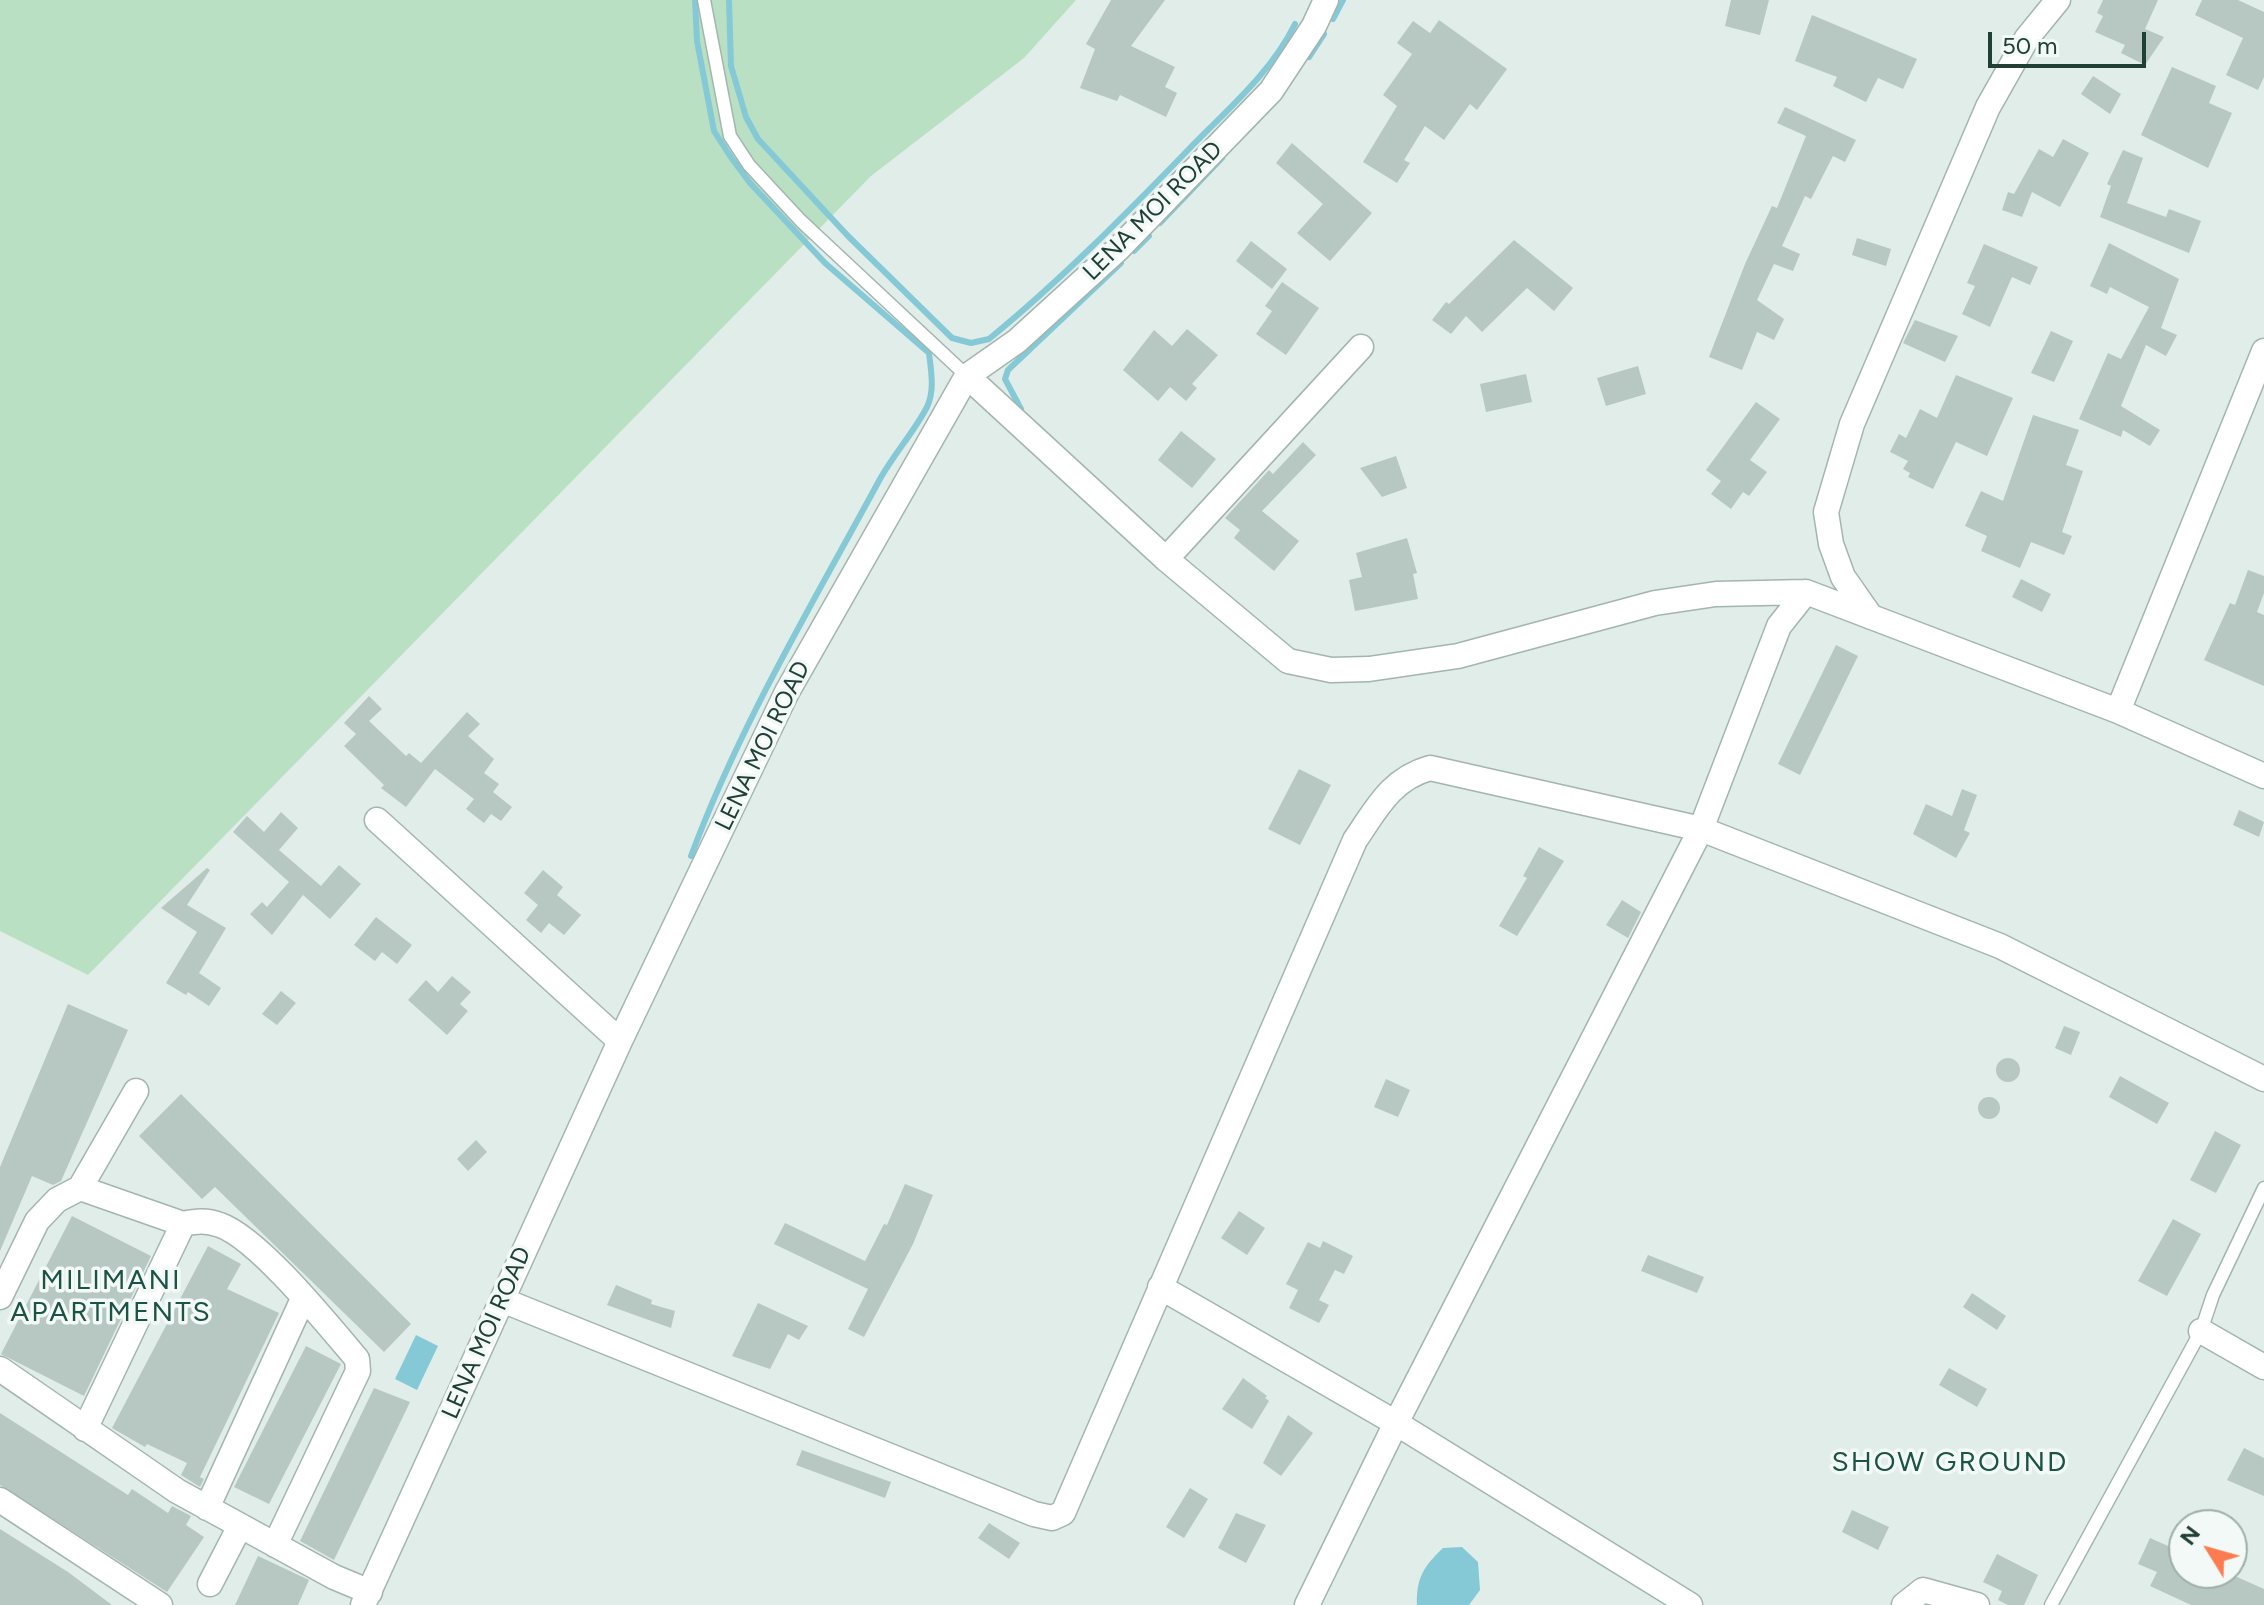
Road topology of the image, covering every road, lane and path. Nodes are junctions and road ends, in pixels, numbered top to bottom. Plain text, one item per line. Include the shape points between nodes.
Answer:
1 (704, 0) edge
2 (1326, 0) edge
3 (2058, 0) edge
4 (1361, 347) dead end
5 (2264, 351) edge
6 (967, 376) junction
7 (1166, 559) junction
8 (1806, 592) junction
9 (1871, 617) junction
10 (2118, 711) junction
11 (2264, 776) edge
12 (377, 820) dead end
13 (1701, 829) junction
14 (620, 1041) junction
15 (2264, 1079) edge
16 (136, 1091) dead end
17 (80, 1188) junction
18 (2264, 1188) edge
19 (183, 1224) junction
20 (1160, 1287) junction
21 (0, 1297) edge
22 (303, 1299) junction
23 (502, 1300) junction
24 (2201, 1331) junction
25 (2264, 1367) edge
26 (0, 1369) edge
27 (1396, 1423) junction
28 (85, 1429) junction
29 (0, 1500) edge
30 (207, 1508) junction
31 (240, 1526) junction
32 (275, 1545) junction
33 (210, 1584) dead end
34 (367, 1598) edge
35 (160, 1605) edge
36 (1307, 1605) edge
37 (1690, 1605) edge
38 (1904, 1605) edge
39 (1977, 1605) edge
40 (2051, 1605) edge

1 - 6 lane via 730,136 749,165 801,221
2 - 6 street, LENA MOI ROAD via 1271,91 1118,249 1017,341
3 - 9 street via 2027,38 1988,107 1852,424 1826,512 1843,577
4 - 7 street
5 - 10 street
6 - 7 street
6 - 14 street, LENA MOI ROAD via 787,692
7 - 8 street via 1288,661 1331,670 1458,656 1655,603 1716,594
8 - 9 street
8 - 13 street via 1779,626
9 - 10 street
10 - 11 street
12 - 14 street
13 - 15 street via 2000,946
13 - 20 street via 1430,768 1390,789 1355,840
13 - 27 street
14 - 23 street, LENA MOI ROAD
16 - 17 street
17 - 19 street
17 - 21 street via 57,1200 37,1221
18 - 24 lane
19 - 22 street via 201,1220 222,1225 253,1247
19 - 28 street
20 - 23 street via 1070,1503 1052,1518
20 - 27 street
22 - 30 street
22 - 32 street via 357,1359 358,1371
23 - 34 street, LENA MOI ROAD
24 - 25 street
24 - 40 lane
26 - 28 street
27 - 36 street
27 - 37 street
28 - 30 street
29 - 35 street
30 - 31 street
31 - 32 street
31 - 33 street
32 - 34 street
38 - 39 street via 1923,1590

